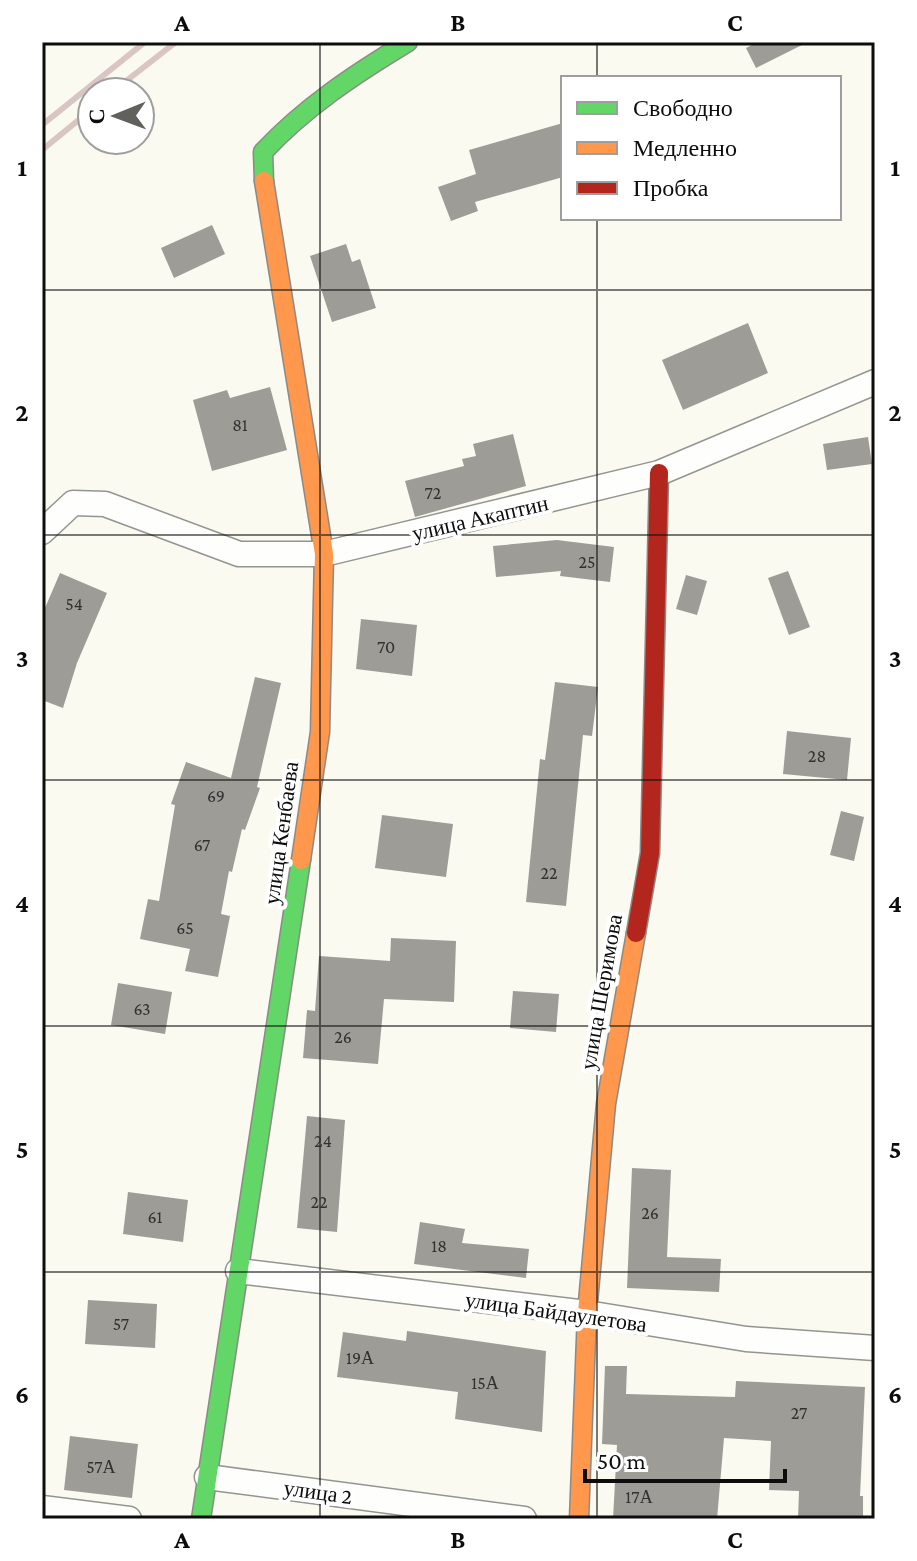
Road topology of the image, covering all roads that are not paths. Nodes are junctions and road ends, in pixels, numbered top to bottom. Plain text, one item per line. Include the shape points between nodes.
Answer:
1 (408, 42) edge
2 (875, 382) edge
3 (659, 473) junction
4 (42, 532) edge
5 (324, 554) junction
6 (238, 1271) junction
7 (587, 1313) junction
8 (875, 1348) edge
9 (207, 1477) junction
10 (42, 1508) edge
11 (129, 1519) edge
12 (201, 1519) edge
13 (524, 1519) edge
14 (579, 1519) edge

1 - 5 street, улица Кенбаева via 335,86 263,152 265,193
2 - 3 street, улица Акаптин
3 - 5 street, улица Акаптин
3 - 7 street, улица Шеримова via 650,853 606,1104
4 - 5 street, улица Акаптин via 73,503 105,504 239,554
5 - 6 street, улица Кенбаева via 320,732
6 - 7 street, улица Байдаулетова
6 - 9 street, улица Кенбаева
7 - 8 street, улица Байдаулетова via 746,1339
7 - 14 street, улица Шеримова
9 - 12 street, улица Кенбаева
9 - 13 street, улица 2
10 - 11 street

